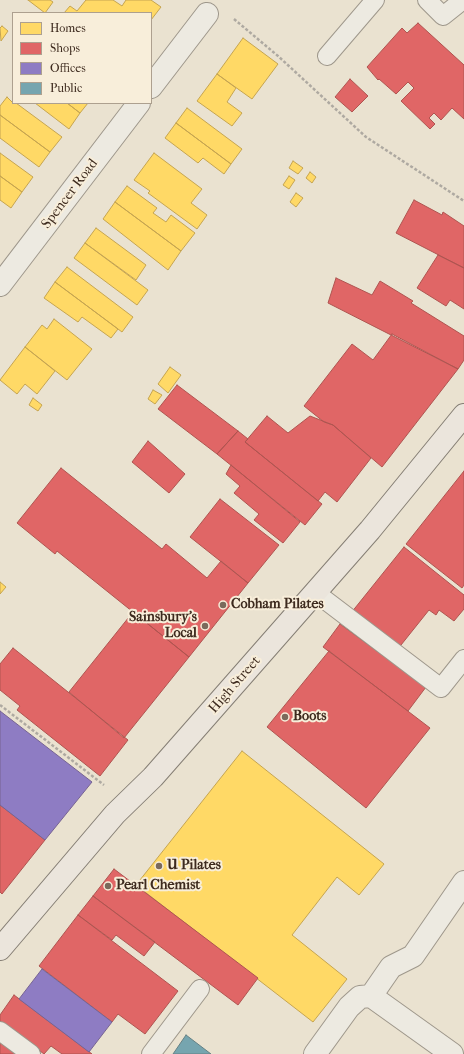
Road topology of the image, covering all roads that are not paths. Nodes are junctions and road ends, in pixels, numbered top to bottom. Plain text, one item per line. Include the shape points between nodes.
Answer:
1 (375, 0) edge
2 (426, 0) edge
3 (463, 0) edge
4 (207, 14) dead end
5 (327, 56) dead end
6 (152, 86) edge
7 (138, 104) edge
8 (0, 286) edge
9 (464, 415) edge
10 (316, 593) junction
11 (464, 659) edge
12 (464, 882) edge
13 (0, 949) edge
14 (200, 989) dead end
15 (371, 996) junction
16 (0, 1030) edge
17 (31, 1054) edge
18 (151, 1054) edge
19 (315, 1054) edge
20 (452, 1054) edge

1 - 5 lane
2 - 3 lane via 443,16
4 - 6 street
7 - 8 street, Spencer Road
9 - 10 main road, High Street
10 - 11 lane via 441,688
10 - 13 main road, High Street via 126,804
12 - 15 street via 413,956 391,968
14 - 18 lane
15 - 19 street via 360,997 349,1006
15 - 20 street
16 - 17 lane

